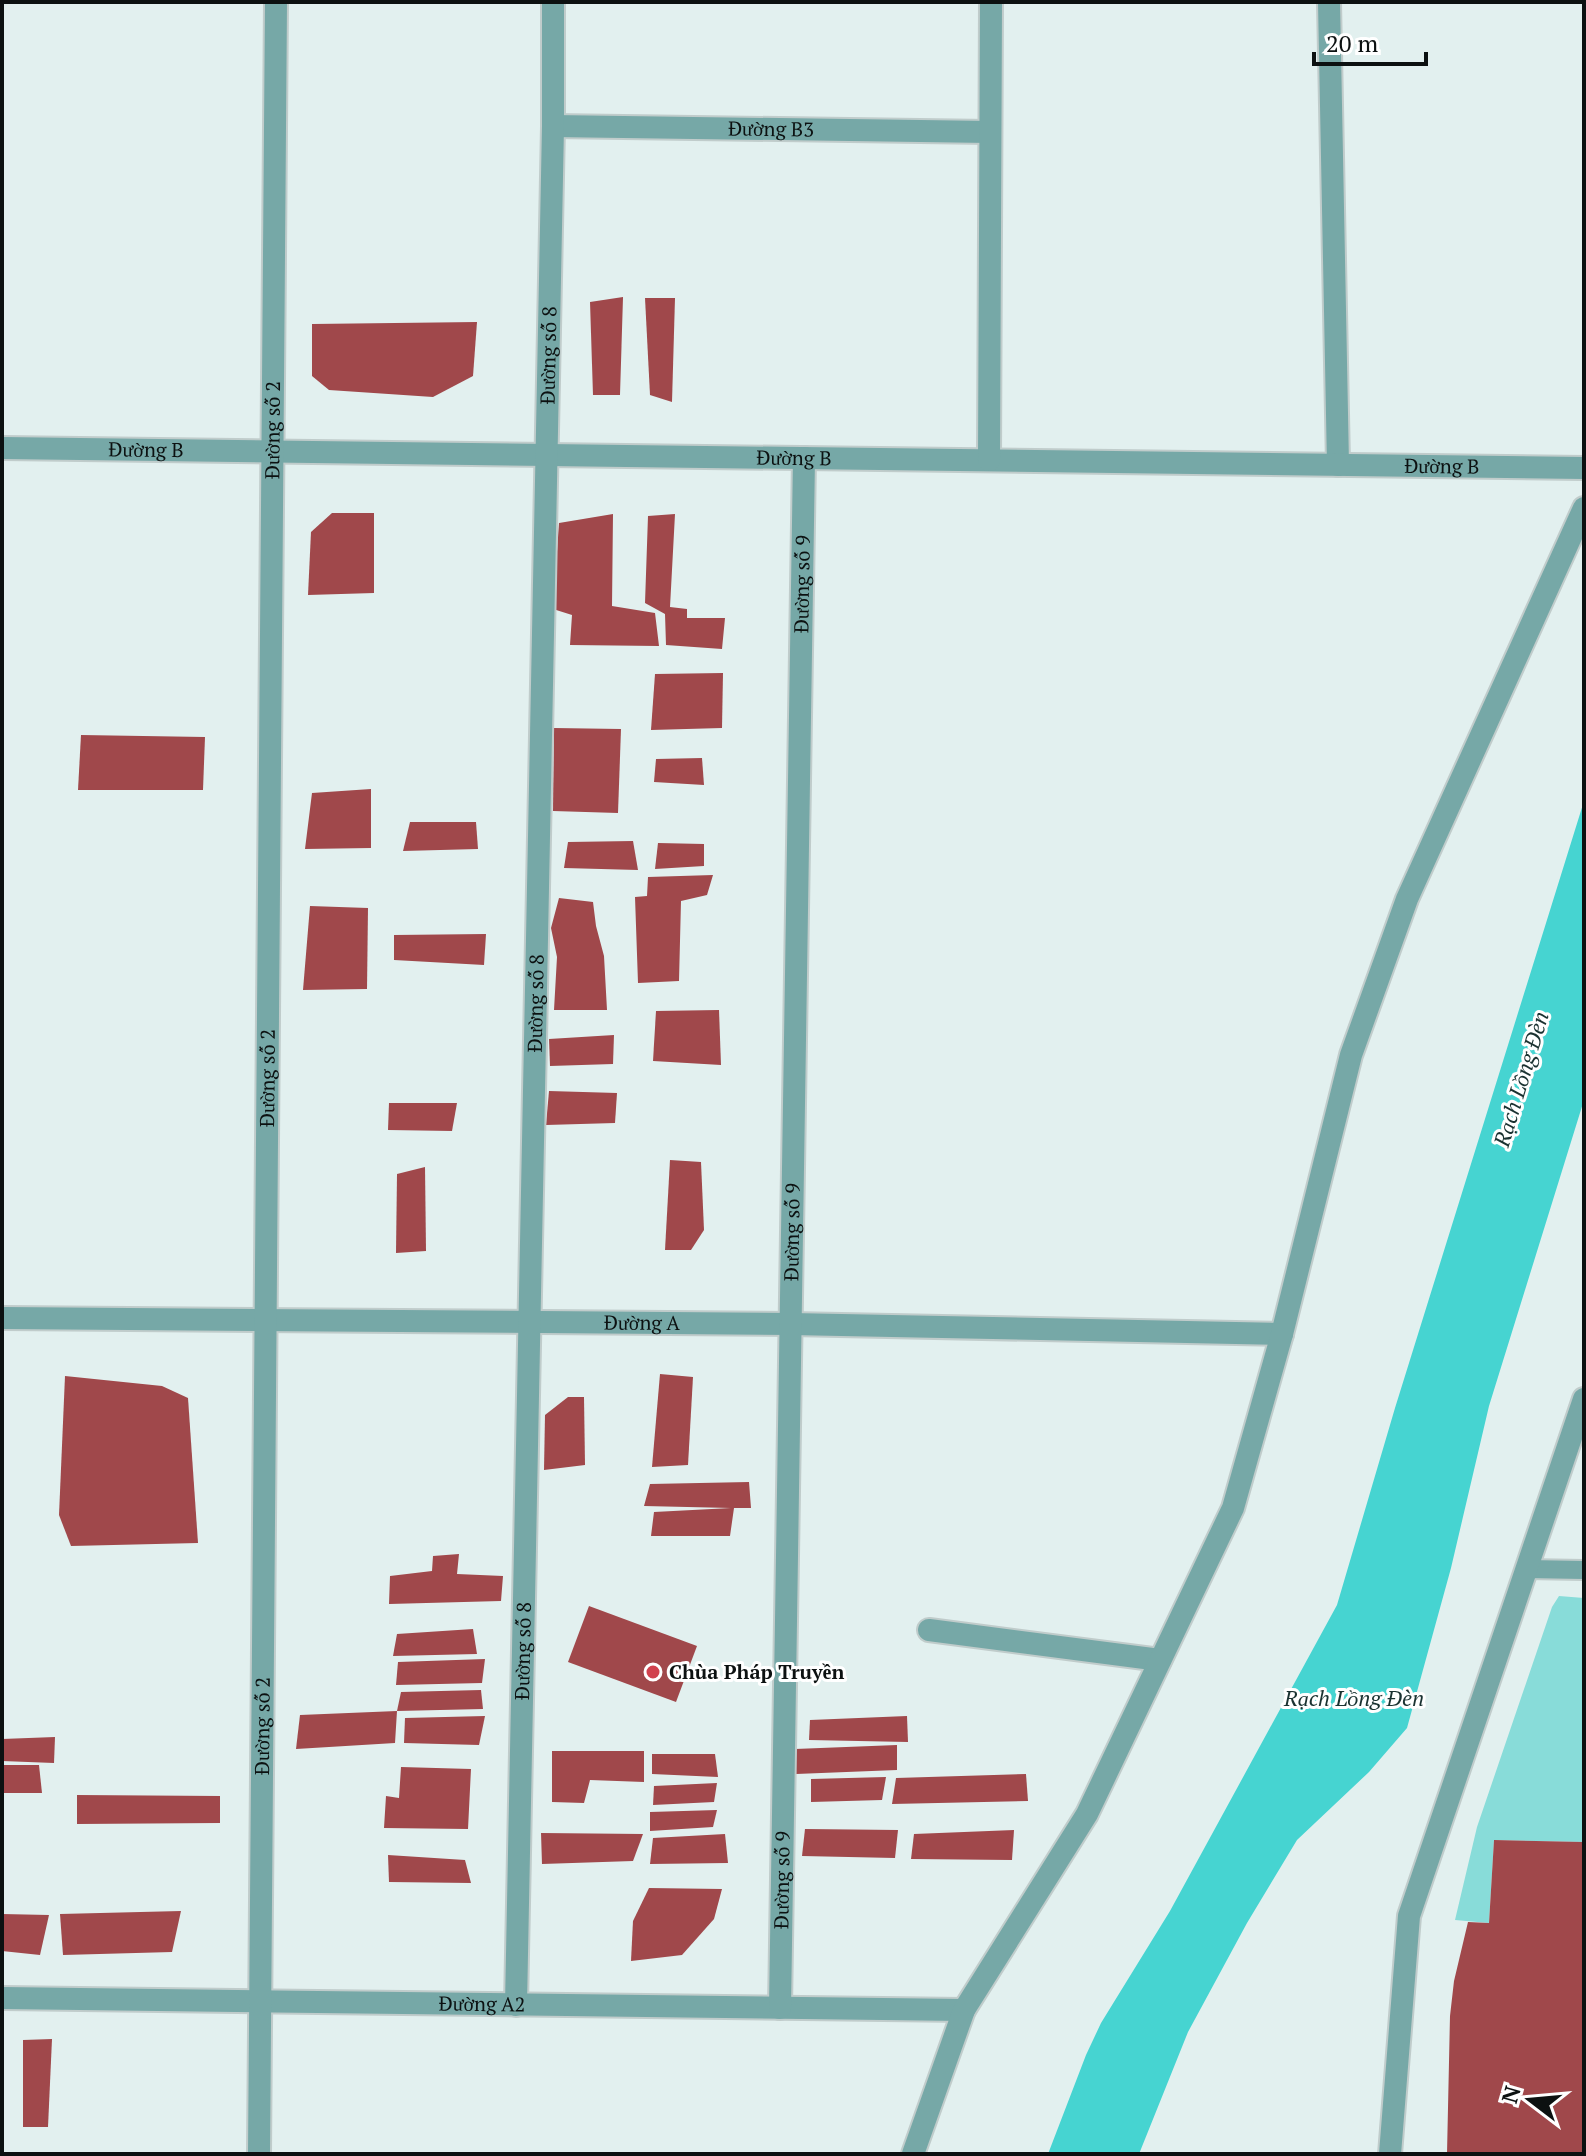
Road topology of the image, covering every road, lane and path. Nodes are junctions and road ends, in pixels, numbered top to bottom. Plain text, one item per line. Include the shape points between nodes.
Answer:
1 (276, 2) edge
2 (553, 2) edge
3 (991, 2) edge
4 (1329, 2) edge
5 (553, 126) junction
6 (990, 132) junction
7 (2, 448) edge
8 (272, 451) junction
9 (546, 455) junction
10 (804, 458) junction
11 (989, 460) junction
12 (1338, 465) junction
13 (1584, 468) edge
14 (1584, 508) edge
15 (2, 1318) edge
16 (265, 1320) junction
17 (529, 1322) junction
18 (791, 1324) junction
19 (1282, 1334) junction
20 (1584, 1399) edge
21 (1526, 1569) junction
22 (1584, 1570) edge
23 (929, 1630) dead end
24 (1160, 1660) junction
25 (2, 1998) edge
26 (261, 2001) junction
27 (516, 2005) junction
28 (780, 2008) junction
29 (964, 2010) junction
30 (259, 2154) edge
31 (913, 2154) edge
32 (1390, 2154) edge

1 - 8 street, Đường số 2
2 - 5 street, Đường số 8
3 - 6 street
4 - 12 street
5 - 6 street, Đường B3
5 - 9 street, Đường số 8
6 - 11 street
7 - 8 street, Đường B
8 - 9 street, Đường B
8 - 16 street, Đường số 2
9 - 10 street, Đường B
9 - 17 street, Đường số 8
10 - 11 street, Đường B
10 - 18 street, Đường số 9
11 - 12 street, Đường B
12 - 13 street, Đường B
14 - 19 street via 1397,928 1351,1055
15 - 16 street, Đường A
16 - 17 street, Đường A
16 - 26 street, Đường số 2
17 - 18 street, Đường A
17 - 27 street, Đường số 8
18 - 19 street, Đường A
18 - 28 street, Đường số 9
19 - 24 street via 1233,1508
20 - 21 street
21 - 22 lane
21 - 32 street via 1409,1916
23 - 24 street
24 - 29 street via 1087,1814
25 - 26 street, Đường A2
26 - 27 street, Đường A2
26 - 30 street, Đường số 2
27 - 28 street, Đường A2
28 - 29 street, Đường A2
29 - 31 street

